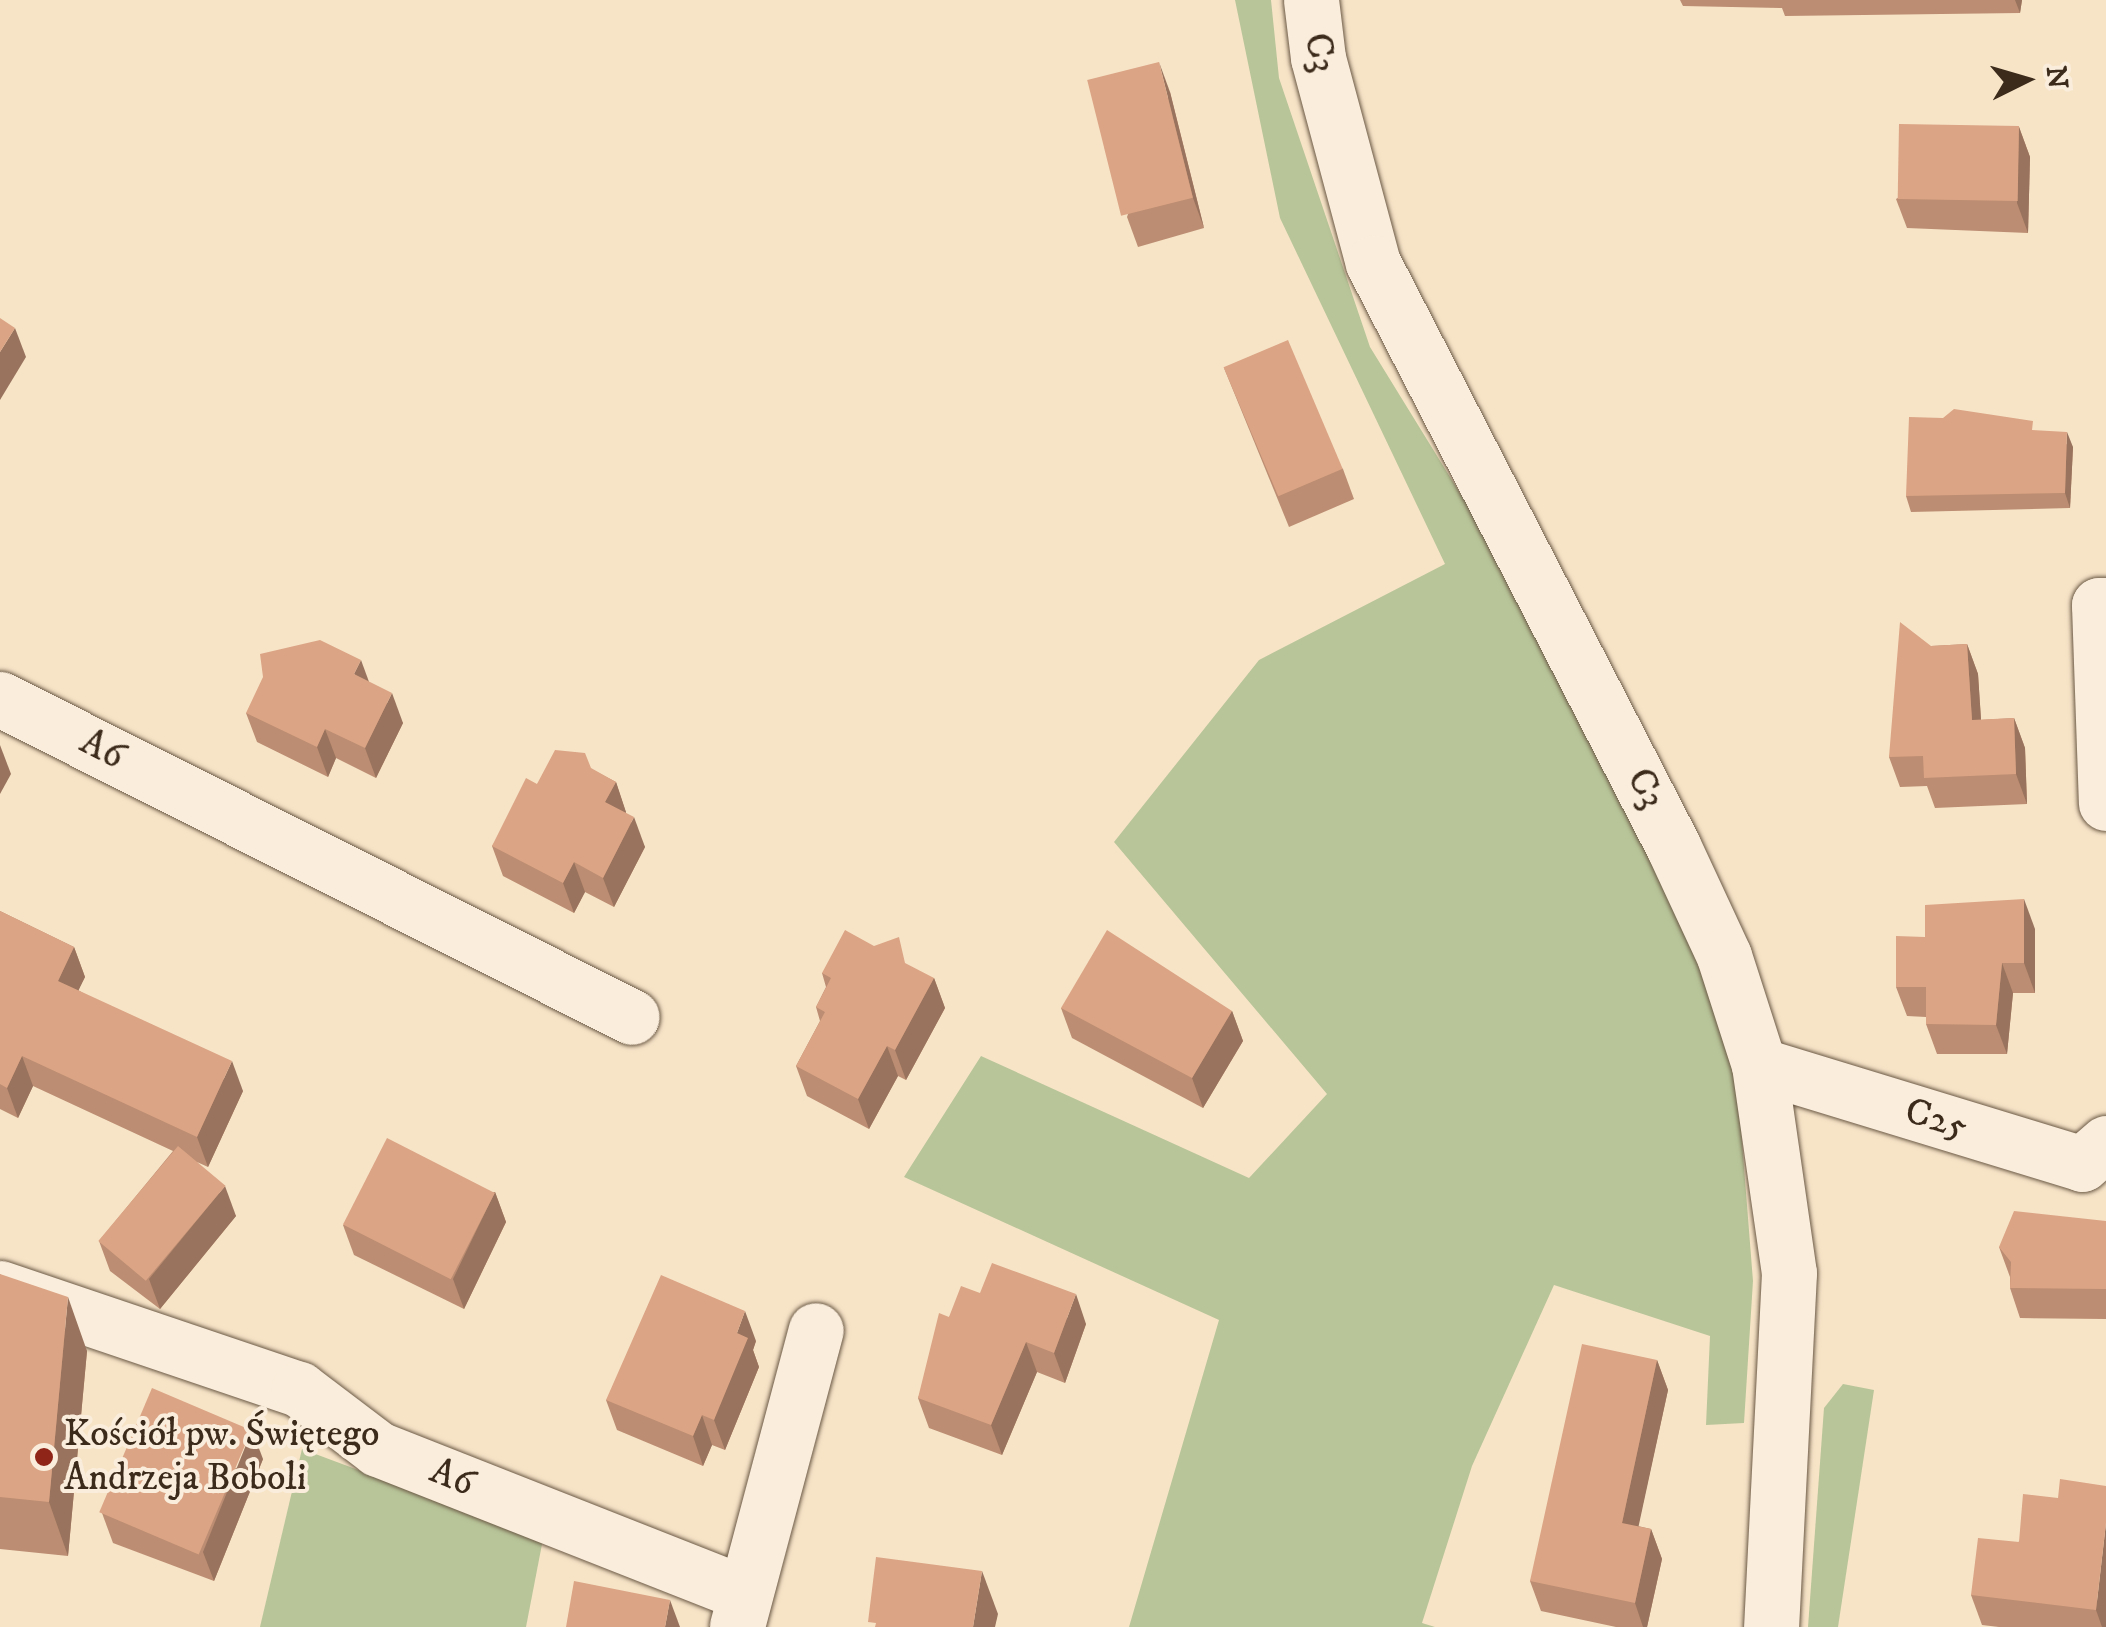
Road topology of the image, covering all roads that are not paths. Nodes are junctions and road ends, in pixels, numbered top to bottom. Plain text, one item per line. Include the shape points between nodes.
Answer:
1 (1311, 0) edge
2 (2106, 605) edge
3 (0, 699) edge
4 (2106, 803) edge
5 (632, 1017) dead end
6 (1760, 1065) junction
7 (2106, 1142) edge
8 (0, 1288) edge
9 (816, 1330) dead end
10 (740, 1610) edge
11 (1771, 1627) edge

1 - 6 street, C3 via 1318,58 1373,263 1673,846 1724,956
2 - 4 street via 2099,605
3 - 5 street, A6
6 - 7 street, C25 via 2082,1164
6 - 11 street, C3 via 1788,1273
8 - 10 street, A6 via 299,1389 378,1448
9 - 10 street

